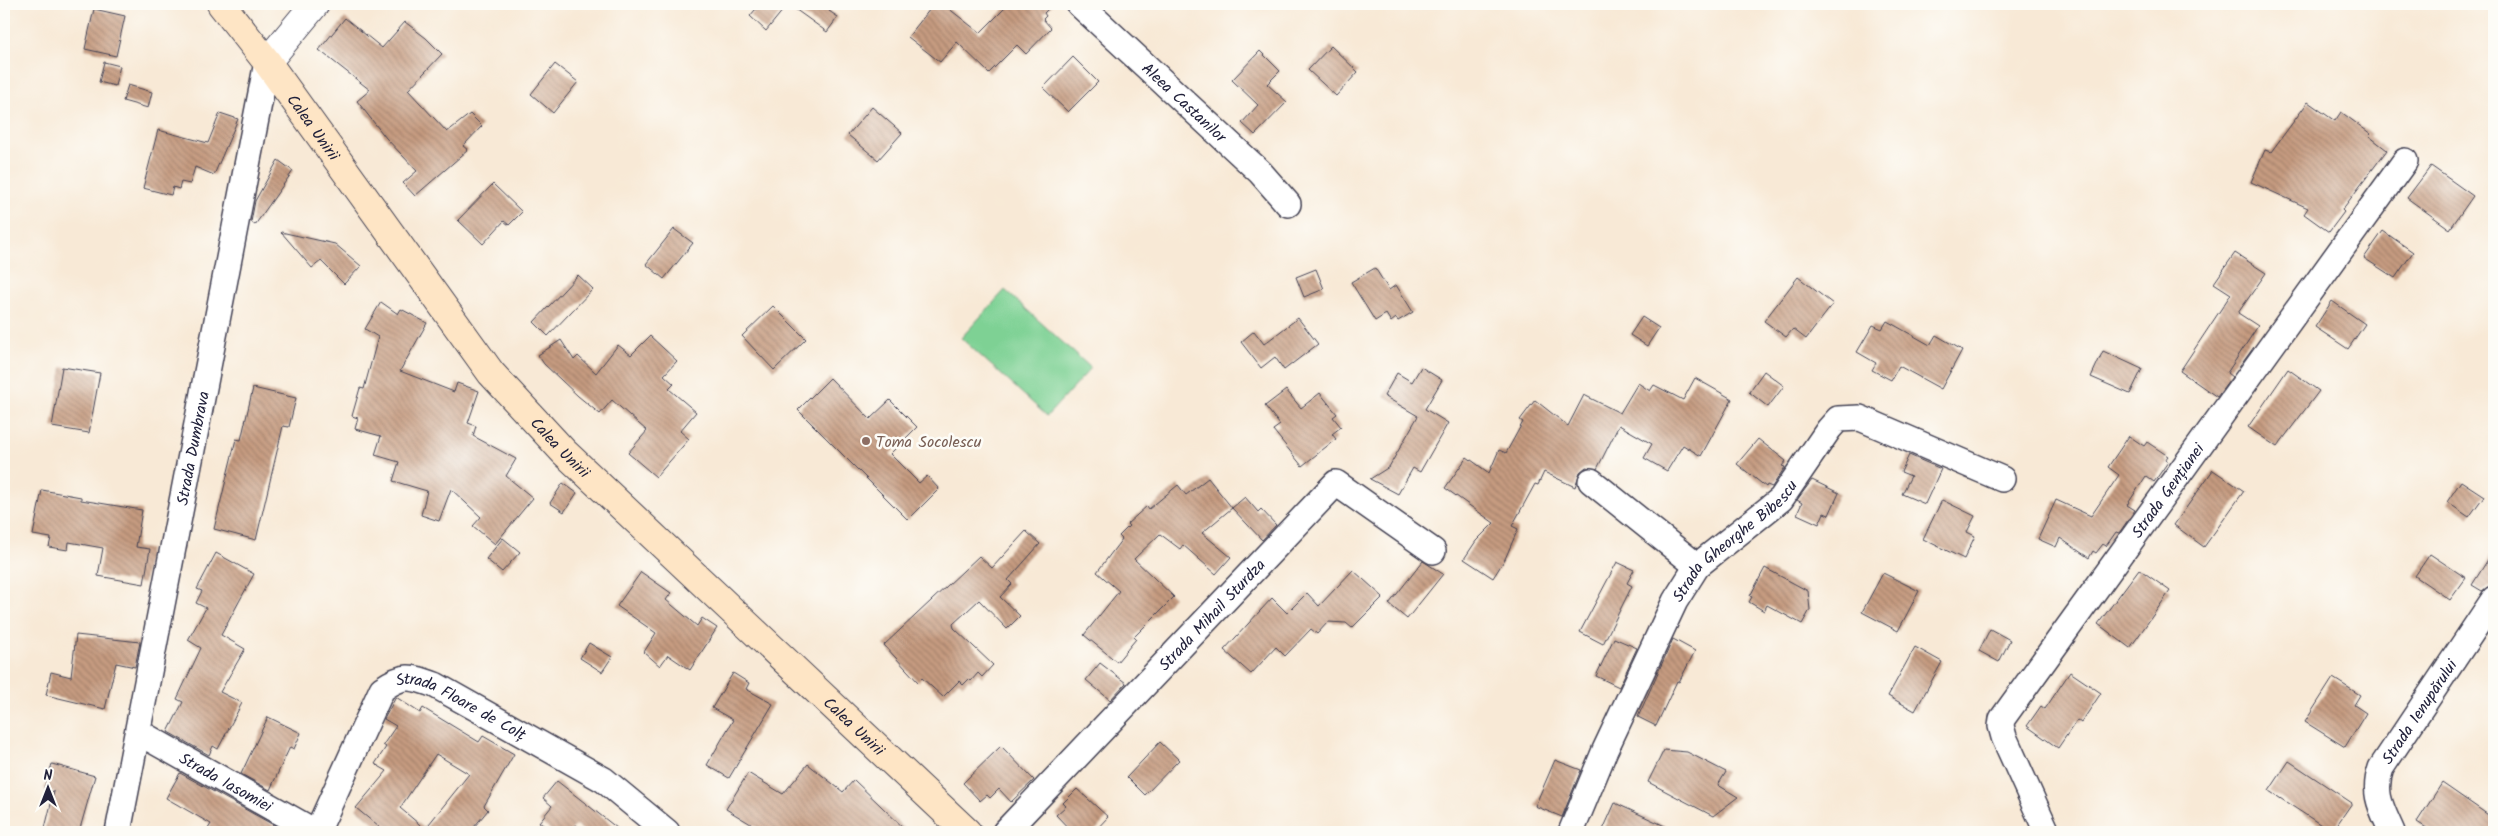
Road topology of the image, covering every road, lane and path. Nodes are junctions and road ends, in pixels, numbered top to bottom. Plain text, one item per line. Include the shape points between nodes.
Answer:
1 (221, 4) edge
2 (315, 4) edge
3 (1079, 4) edge
4 (267, 62) junction
5 (2405, 161) dead end
6 (1288, 204) dead end
7 (2002, 478) dead end
8 (1591, 481) dead end
9 (1434, 551) dead end
10 (1697, 566) junction
11 (2494, 599) edge
12 (138, 732) junction
13 (118, 832) edge
14 (316, 832) edge
15 (667, 832) edge
16 (967, 832) edge
17 (1004, 832) edge
18 (1571, 832) edge
19 (2046, 832) edge
20 (2392, 832) edge

1 - 4 main road, Calea Unirii
2 - 4 street
3 - 6 street, Aleea Castanilor via 1260,172
4 - 12 street, Strada Dumbrava
4 - 16 main road, Calea Unirii via 491,372 564,452
5 - 19 street, Strada Gențianei via 2002,718 2004,737
7 - 10 street, Strada Gheorghe Bibescu via 1860,418 1838,419 1781,499
8 - 10 street
9 - 17 street, Strada Mihail Sturdza via 1336,483
10 - 18 street, Strada Gheorghe Bibescu via 1675,600 1651,648
11 - 20 street, Strada Ienupărului via 2381,768 2376,782 2378,796
12 - 13 street, Strada Dumbrava
12 - 14 street, Strada Iasomiei
14 - 15 street, Strada Floare de Colț via 382,690 404,677 435,685 604,780

